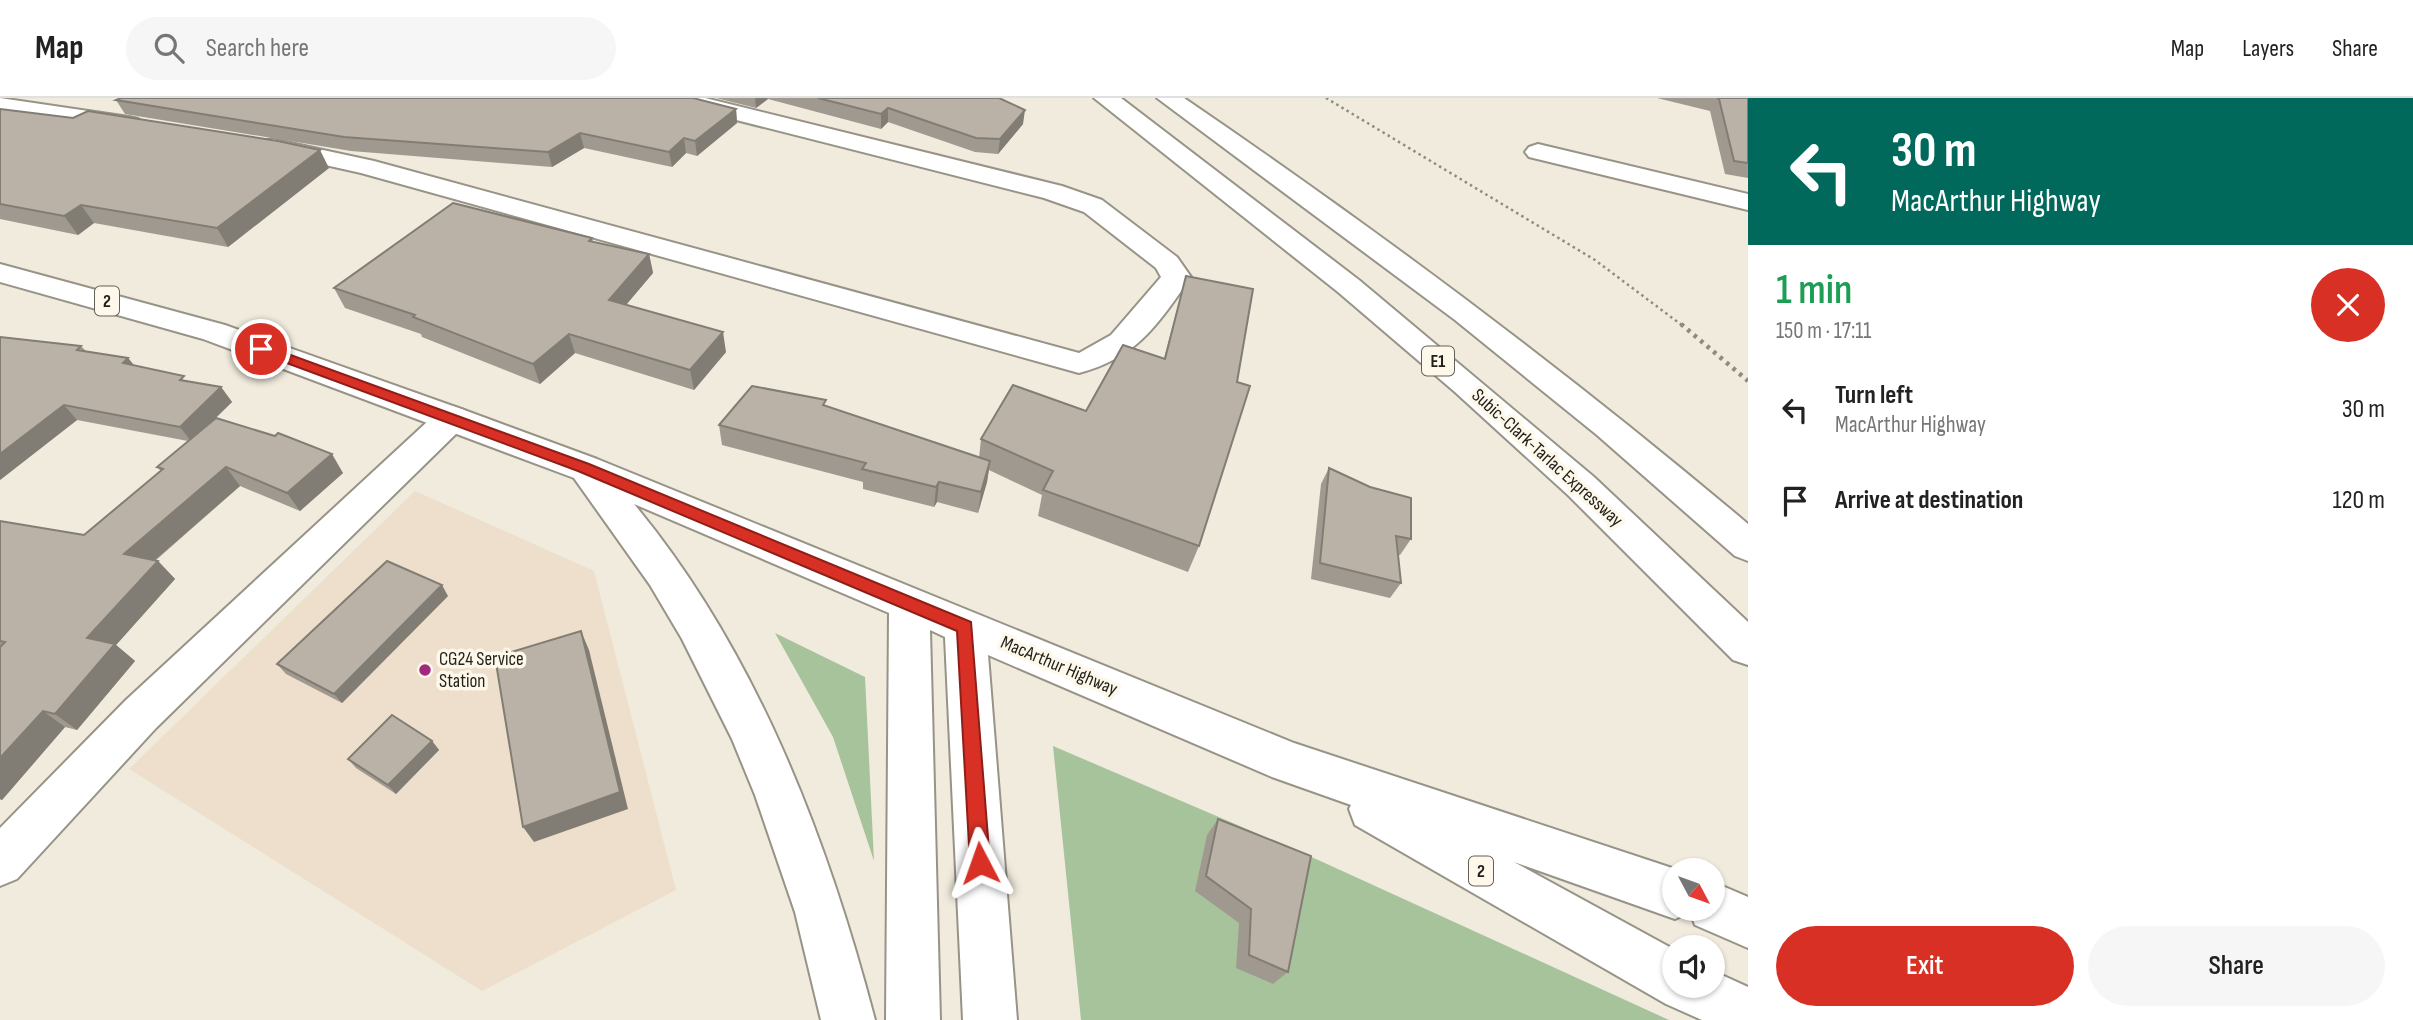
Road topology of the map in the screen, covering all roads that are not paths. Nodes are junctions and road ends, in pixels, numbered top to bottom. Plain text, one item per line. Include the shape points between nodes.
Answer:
1 (677, 98) edge
2 (1106, 98) edge
3 (1169, 98) edge
4 (0, 103) edge
5 (151, 127) edge
6 (247, 142) edge
7 (1538, 152) dead end
8 (1748, 202) edge
9 (0, 274) edge
10 (452, 418) junction
11 (584, 468) junction
12 (1748, 546) edge
13 (909, 604) junction
14 (965, 627) junction
15 (1748, 648) edge
16 (1288, 762) junction
17 (0, 862) edge
18 (1662, 890) edge
19 (1726, 913) edge
20 (1748, 923) edge
21 (1662, 972) edge
22 (1713, 998) edge
23 (1748, 1014) edge
24 (848, 1020) edge
25 (913, 1020) edge
26 (990, 1020) edge

1 - 6 main road via 1063,195 1093,206 1167,263 1176,277 1123,340 1096,360 1079,363 365,166
2 - 15 main road, Subic-Clark-Tarlac Expressway / E1 via 1223,185 1445,367 1581,486
3 - 12 main road via 1398,260 1578,401
4 - 5 main road
7 - 8 main road
9 - 10 main road, MacArthur Highway / 2 via 214,332
10 - 11 main road, MacArthur Highway / 2
10 - 17 main road via 141,714
11 - 13 main road, MacArthur Highway / 2
11 - 24 main road via 659,564 724,676 788,818 821,913
13 - 14 main road, MacArthur Highway / 2
13 - 25 main road
14 - 16 main road, MacArthur Highway / 2
14 - 26 main road
16 - 18 main road, MacArthur Highway / 2
16 - 21 main road, MacArthur Highway / 2
19 - 20 main road
22 - 23 main road

